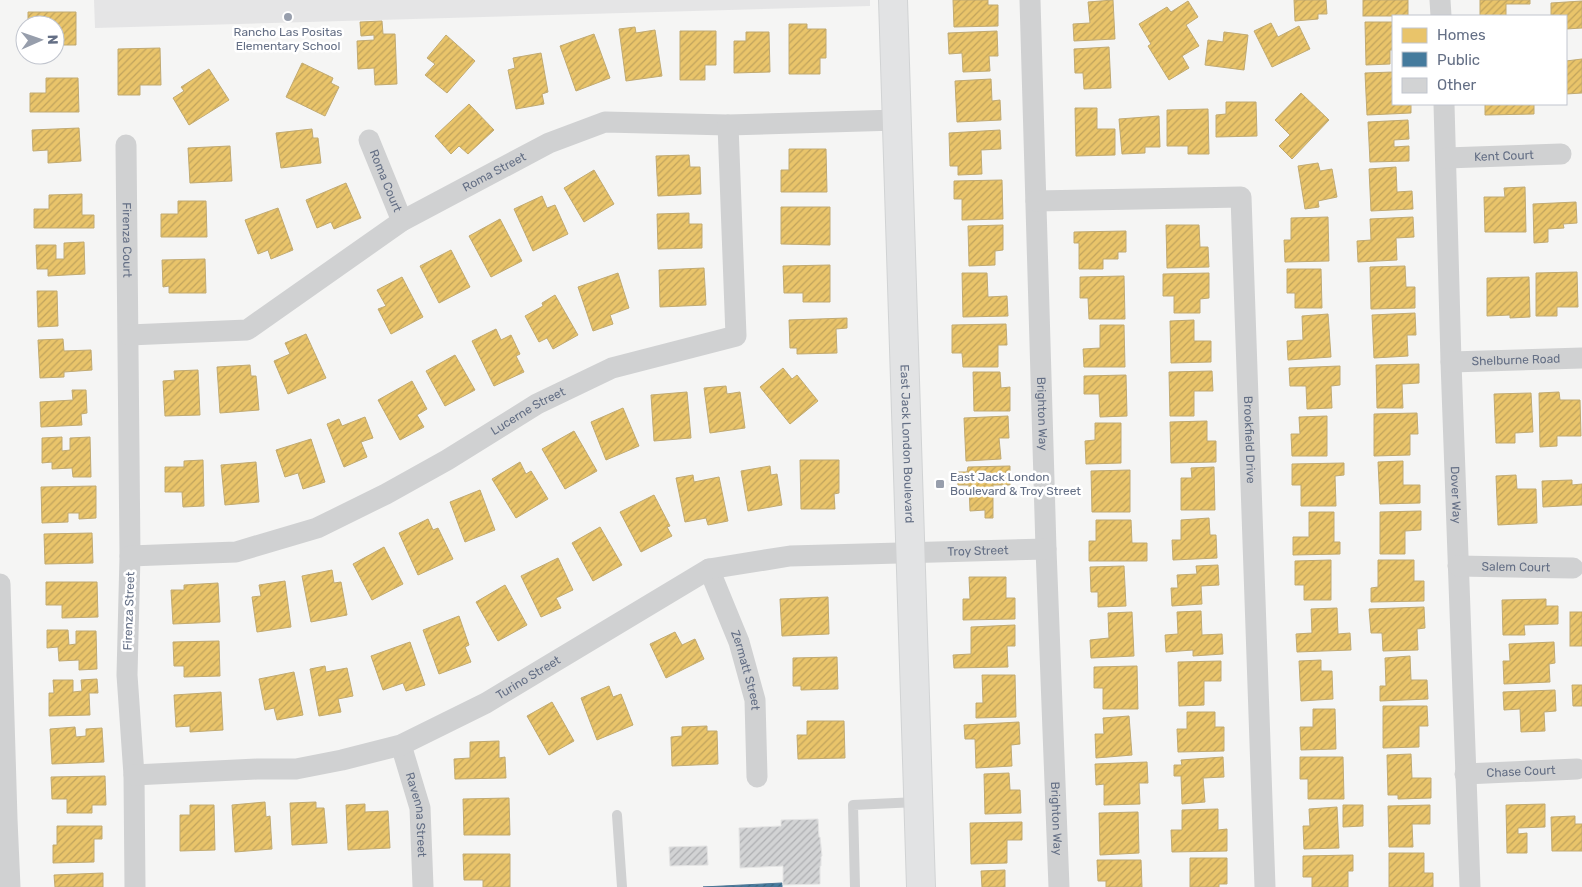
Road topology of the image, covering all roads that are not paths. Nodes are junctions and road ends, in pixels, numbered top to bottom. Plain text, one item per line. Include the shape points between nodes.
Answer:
1 (893, 0) edge
2 (1030, 0) edge
3 (1440, 0) edge
4 (1441, 15) edge
5 (1444, 105) edge
6 (897, 120) junction
7 (728, 125) junction
8 (370, 140) dead end
9 (126, 145) dead end
10 (1561, 154) dead end
11 (1446, 158) junction
12 (1036, 201) junction
13 (402, 221) junction
14 (129, 335) junction
15 (1582, 358) edge
16 (1451, 362) junction
17 (1046, 549) junction
18 (910, 553) junction
19 (130, 556) junction
20 (1458, 566) junction
21 (1574, 568) dead end
22 (709, 569) junction
23 (0, 584) edge
24 (401, 745) junction
25 (1577, 769) dead end
26 (1465, 774) junction
27 (134, 775) junction
28 (757, 777) dead end
29 (918, 802) junction
30 (617, 816) dead end
31 (3, 819) edge
32 (10, 887) edge
33 (135, 887) edge
34 (423, 887) edge
35 (622, 887) edge
36 (855, 887) edge
37 (921, 887) edge
38 (1059, 887) edge
39 (1265, 887) edge
40 (1470, 887) edge

1 - 6 main road, East Jack London Boulevard
2 - 12 street, Brighton Way
3 - 4 street
5 - 11 street, Dover Way
6 - 7 street, Roma Street
6 - 18 main road, East Jack London Boulevard
7 - 13 street, Roma Street via 605,122 549,143
7 - 19 street, Lucerne Street via 736,336 612,368 537,404 447,460 317,528 236,552
8 - 13 street, Roma Court
9 - 14 street, Firenza Court
10 - 11 street, Kent Court
11 - 16 street, Dover Way
12 - 17 street, Brighton Way
12 - 39 street, Brookfield Drive via 1241,197
13 - 14 street, Roma Street via 247,330
14 - 19 street, Firenza Street
15 - 16 street, Shelburne Road
16 - 20 street, Dover Way
17 - 18 street, Troy Street
17 - 38 street, Brighton Way
18 - 22 street, Turino Street via 790,556
18 - 29 main road, East Jack London Boulevard
19 - 27 street, Firenza Street via 127,675
20 - 21 street, Salem Court
20 - 26 street, Dover Way
22 - 24 street, Turino Street via 486,703
22 - 28 street, Zermatt Street via 739,642 755,700
23 - 31 street
24 - 27 street, Turino Street via 296,769
24 - 34 street, Ravenna Street via 420,808
25 - 26 street, Chase Court
26 - 40 street, Dover Way
27 - 33 street, Firenza Street
29 - 36 lane via 853,805
29 - 37 main road, East Jack London Boulevard
30 - 35 lane
31 - 32 street

